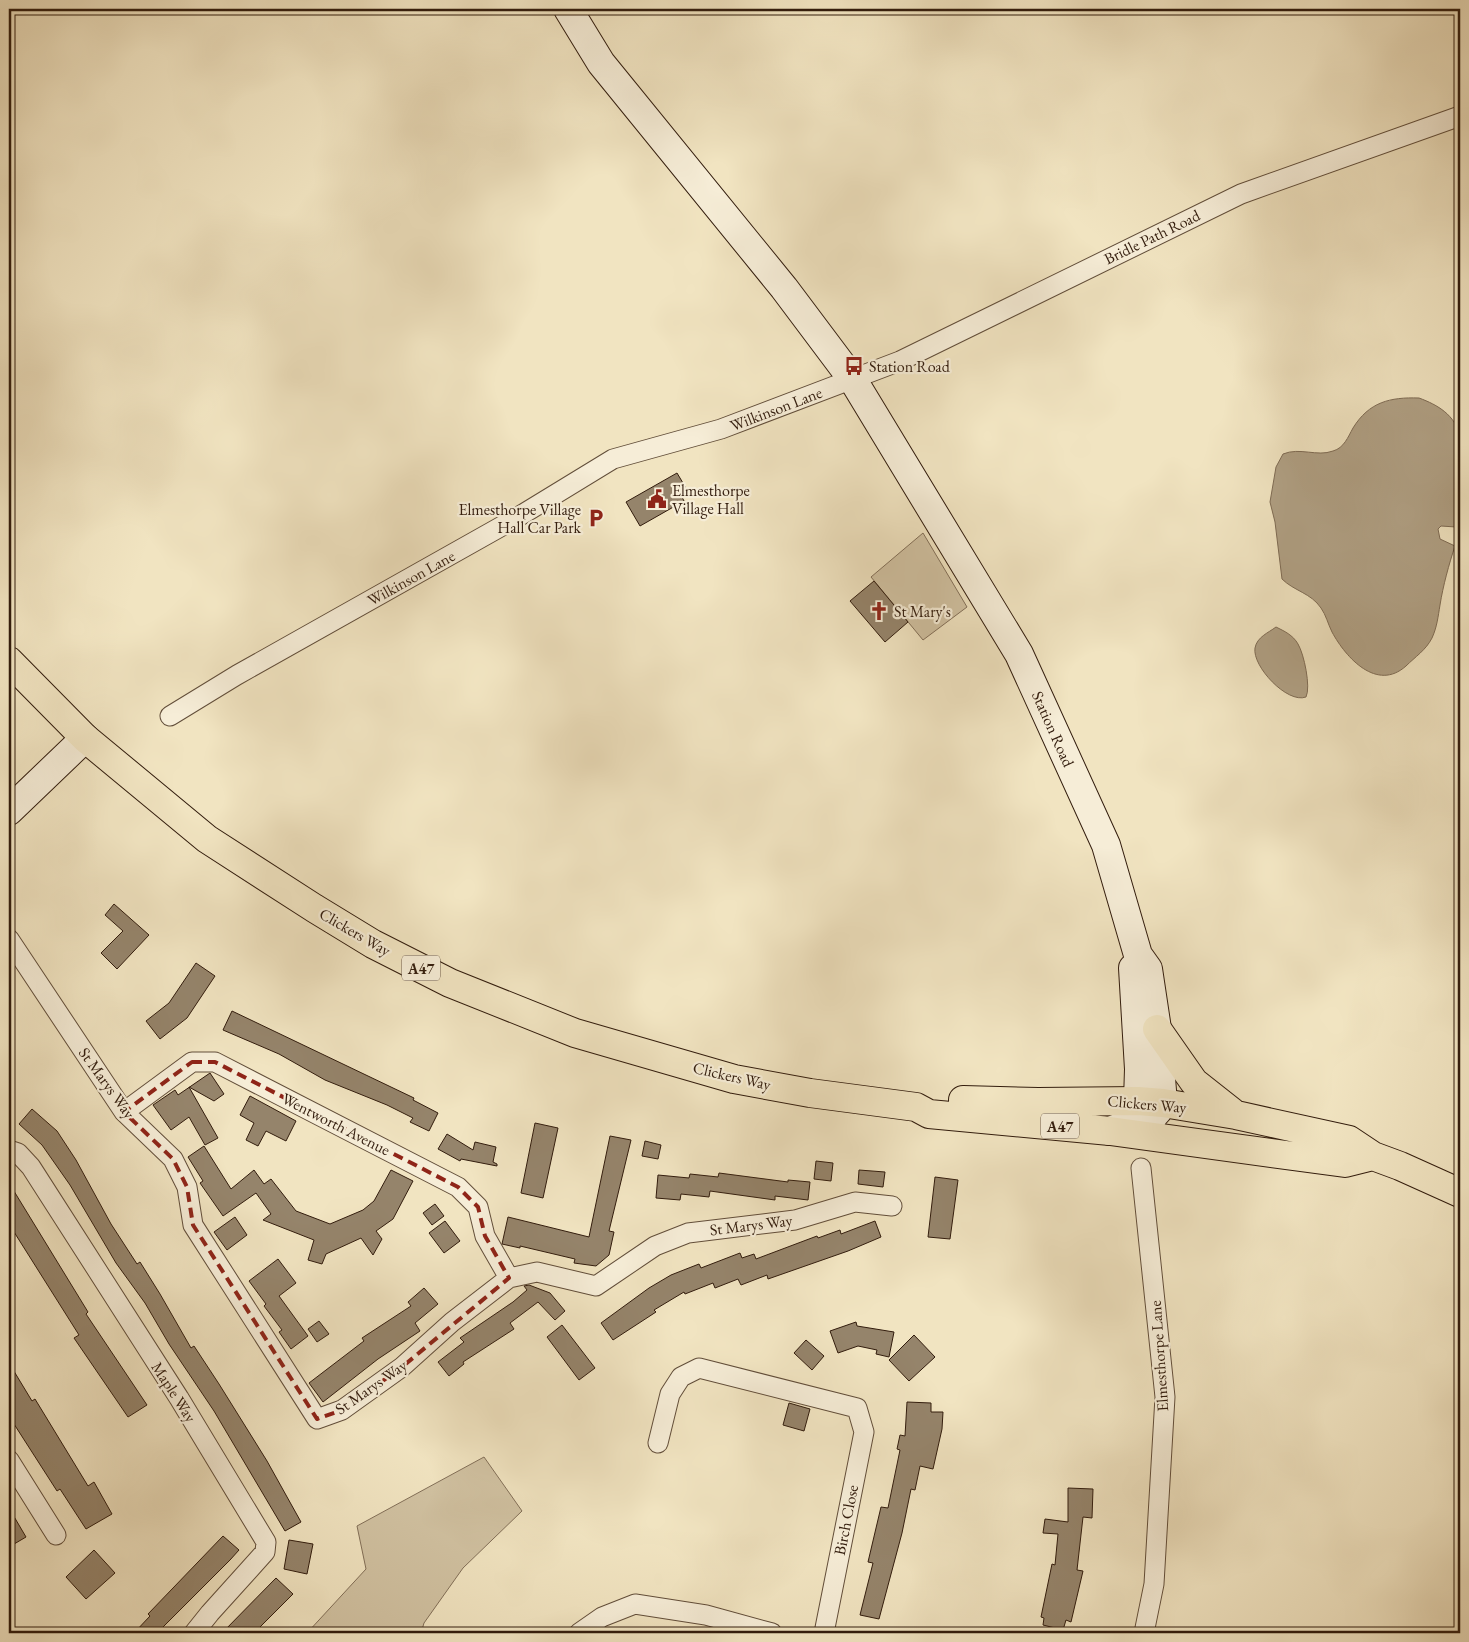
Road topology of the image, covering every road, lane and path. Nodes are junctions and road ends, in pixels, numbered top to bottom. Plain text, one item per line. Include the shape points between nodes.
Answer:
1 (568, 9) edge
2 (1460, 116) edge
3 (853, 380) junction
4 (9, 662) edge
5 (170, 716) dead end
6 (85, 738) junction
7 (9, 811) edge
8 (9, 939) edge
9 (1138, 955) junction
10 (1157, 1028) junction
11 (1150, 1106) junction
12 (916, 1107) junction
13 (124, 1112) junction
14 (1236, 1116) junction
15 (1110, 1131) junction
16 (1205, 1143) junction
17 (9, 1150) edge
18 (1373, 1156) junction
19 (1141, 1168) dead end
20 (1460, 1194) edge
21 (892, 1206) dead end
22 (509, 1278) junction
23 (658, 1443) dead end
24 (9, 1460) edge
25 (56, 1535) dead end
26 (194, 1633) edge
27 (579, 1633) edge
28 (772, 1633) edge
29 (824, 1633) edge
30 (1144, 1633) edge

1 - 3 main road, Station Road via 601,63 784,288
2 - 3 street, Bridle Path Road via 1242,194 900,361
3 - 5 street, Wilkinson Lane via 721,429 613,459
3 - 9 main road, Station Road via 1019,654 1106,845
4 - 6 main road, Clickers Way / A47
6 - 7 main road
6 - 12 main road, Clickers Way / A47 via 207,839 364,939 450,982 575,1033 734,1079
8 - 13 street, St Marys Way
9 - 10 main road, Station Road via 1148,969
9 - 11 main road via 1131,972 1139,1069
10 - 11 main road, Station Road
10 - 14 main road via 1194,1082
11 - 12 main road, Clickers Way / A47 via 1089,1100 927,1099
11 - 14 main road, Clickers Way / A47
11 - 15 main road
11 - 16 main road
12 - 15 main road, Clickers Way / A47 via 929,1114
13 - 22 street, Wentworth Avenue via 192,1062 215,1062 458,1187 478,1207 485,1236
13 - 22 street, St Marys Way via 173,1159 187,1188 193,1224 317,1419 342,1410 402,1368 452,1322
14 - 18 main road, Clickers Way / A47 via 1349,1140
15 - 16 main road, Clickers Way / A47
16 - 18 main road, Clickers Way / A47 via 1345,1163
17 - 26 street, Maple Way via 18,1153 31,1167 266,1542 265,1552
18 - 20 main road, Clickers Way / A47
19 - 30 street, Elmesthorpe Lane via 1165,1397 1154,1584
21 - 22 street, St Marys Way via 855,1202 795,1220 688,1233 655,1246 596,1286 537,1272
23 - 29 street, Birch Close via 670,1394 681,1376 699,1368 857,1408 864,1432
24 - 25 street
27 - 28 street via 602,1617 635,1604 706,1615

